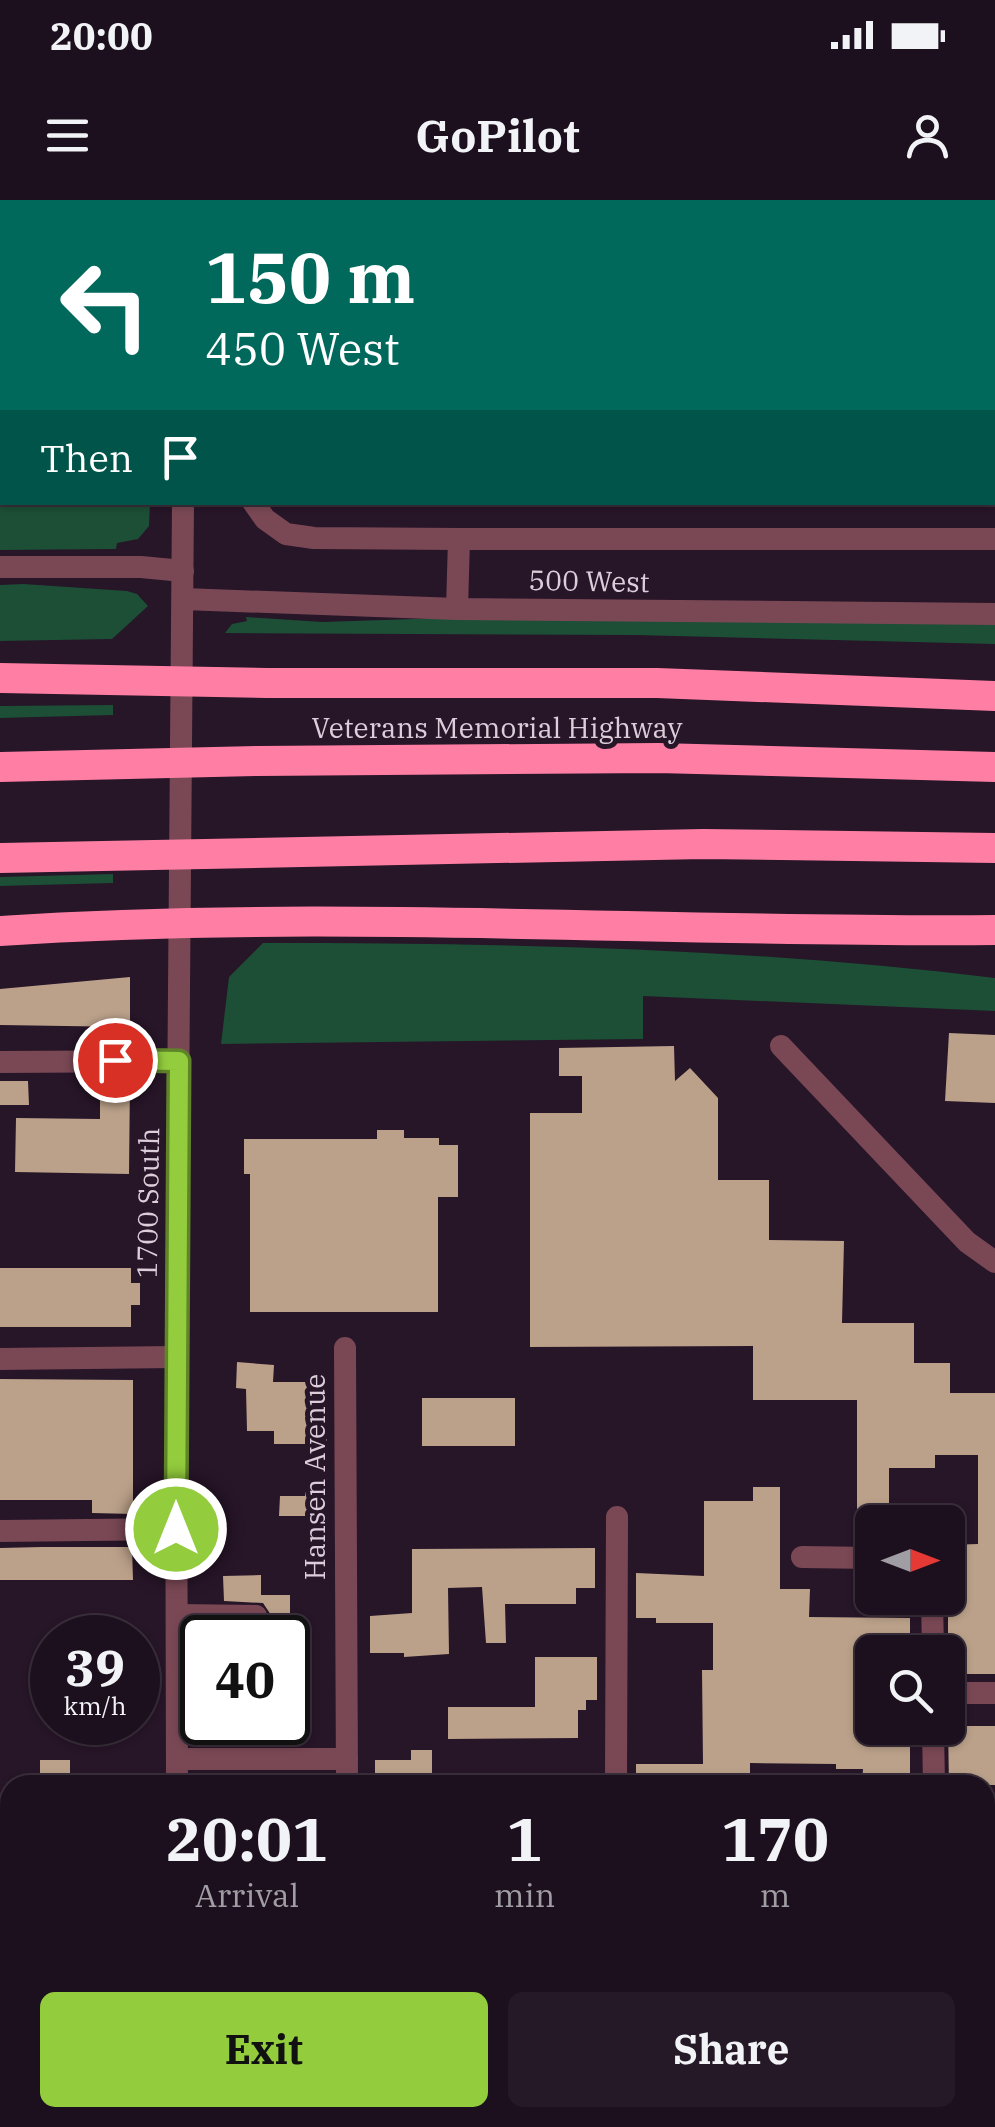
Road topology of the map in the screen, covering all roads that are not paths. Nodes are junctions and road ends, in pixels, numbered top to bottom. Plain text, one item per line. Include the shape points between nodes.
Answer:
1 (184, 505) edge
2 (255, 505) edge
3 (995, 538) edge
4 (459, 539) junction
5 (0, 567) edge
6 (183, 571) junction
7 (183, 599) junction
8 (458, 610) junction
9 (995, 614) edge
10 (0, 678) edge
11 (132, 680) junction
12 (0, 686) edge
13 (995, 696) edge
14 (995, 766) edge
15 (0, 767) edge
16 (995, 848) edge
17 (0, 858) edge
18 (995, 930) edge
19 (900, 931) junction
20 (0, 932) edge
21 (995, 940) edge
22 (781, 1046) dead end
23 (179, 1061) junction
24 (0, 1062) edge
25 (995, 1262) edge
26 (344, 1348) dead end
27 (176, 1357) junction
28 (0, 1359) edge
29 (617, 1518) dead end
30 (176, 1529) junction
31 (0, 1531) edge
32 (802, 1557) dead end
33 (855, 1558) edge
34 (177, 1616) joint
35 (965, 1693) edge
36 (995, 1693) edge
37 (934, 1745) edge
38 (346, 1759) junction
39 (178, 1760) junction
40 (178, 1775) edge
41 (347, 1775) edge
42 (616, 1775) edge
43 (934, 1775) edge

1 - 6 street, 1700 South
2 - 4 street via 286,534
3 - 4 street
4 - 8 street
5 - 6 street
6 - 7 street, 1700 South
7 - 8 street, 500 West
7 - 23 street, 1700 South
8 - 9 street, 500 West
10 - 11 highway
11 - 12 highway
11 - 13 highway via 657,683
14 - 15 highway, Veterans Memorial Highway via 658,758
16 - 17 highway via 703,844
18 - 19 highway
19 - 20 highway via 256,920
19 - 21 highway
22 - 25 street via 967,1242
23 - 24 street
23 - 27 street, 1700 South
26 - 38 street, Hansen Avenue
27 - 28 street
27 - 30 street, 1700 South
29 - 42 street
30 - 31 street
30 - 34 street, 1700 South
32 - 33 street
34 - 39 street, 1700 South
35 - 36 street
37 - 43 street
38 - 39 street
38 - 41 street, Hansen Avenue
39 - 40 street, 1700 South

